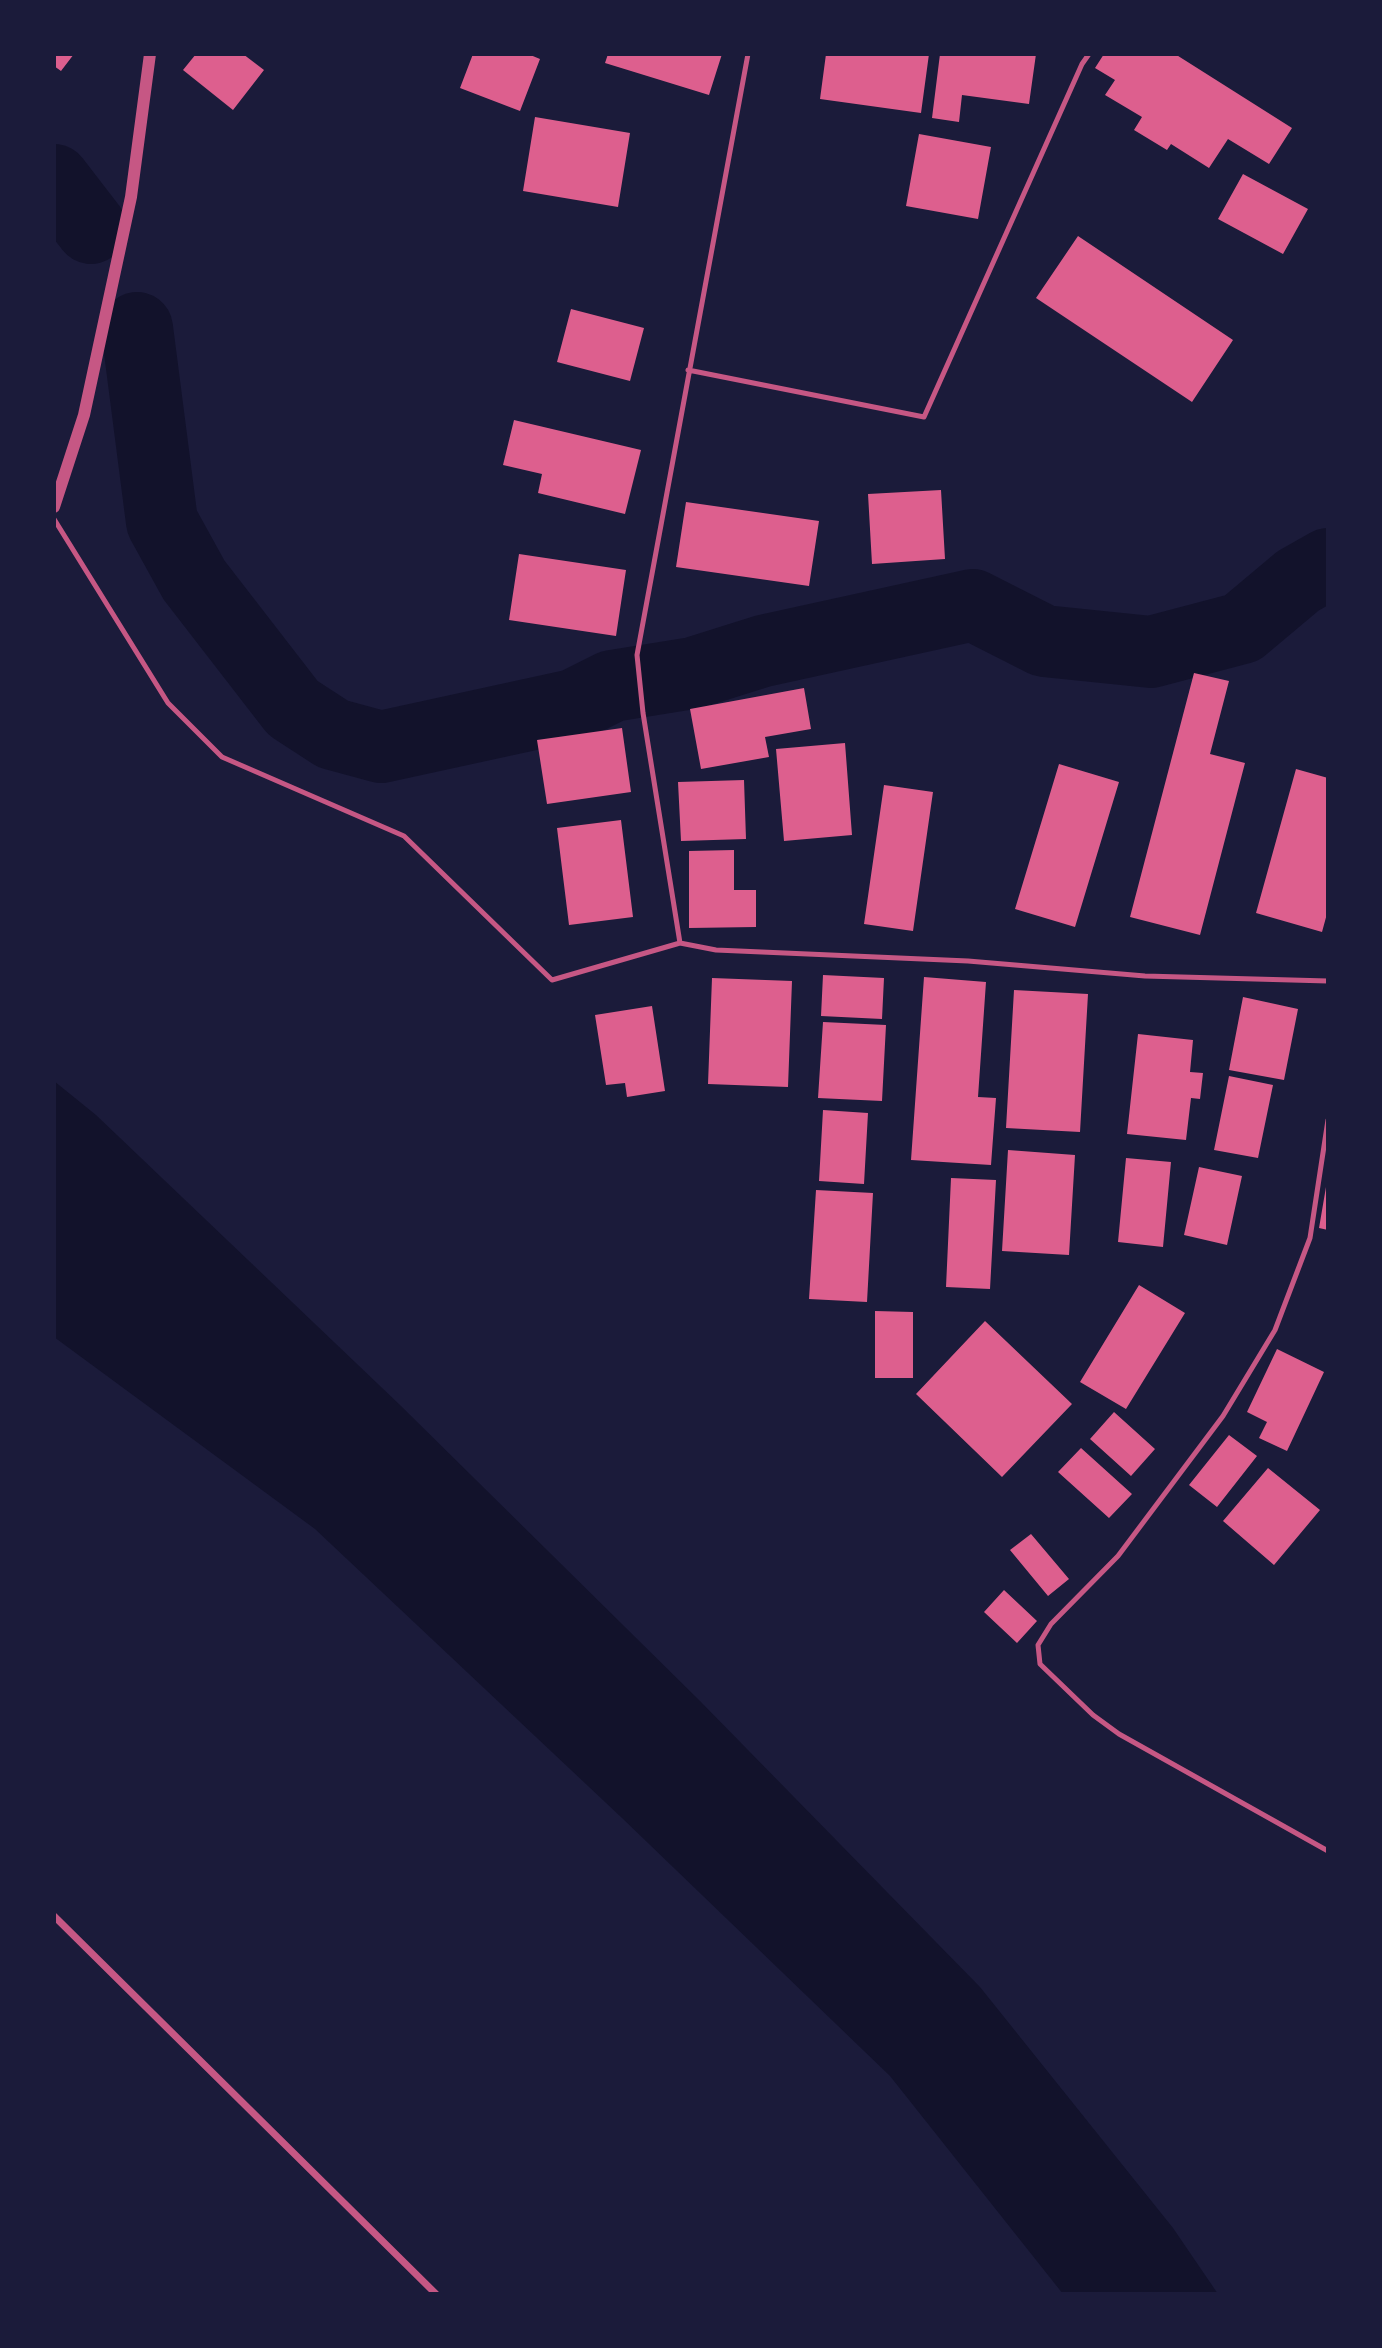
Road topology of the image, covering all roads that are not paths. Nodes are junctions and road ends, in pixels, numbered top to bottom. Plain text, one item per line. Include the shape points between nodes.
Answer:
1 (150, 54) edge
2 (748, 54) edge
3 (1090, 54) edge
4 (688, 370) junction
5 (54, 507) edge
6 (54, 519) edge
7 (680, 943) junction
8 (1328, 981) edge
9 (1328, 1121) edge
10 (1328, 1851) edge
11 (54, 1916) edge
12 (436, 2294) edge

1 - 5 street via 131,197 84,415
2 - 4 lane
3 - 4 lane via 924,417
4 - 7 lane via 637,655
6 - 7 lane via 168,703 222,757 404,836 552,980
7 - 8 lane via 716,950 968,961 1145,976
9 - 10 lane via 1310,1238 1275,1330 1223,1416 1167,1492 1118,1556 1051,1623 1038,1645 1040,1664 1119,1734
11 - 12 street

